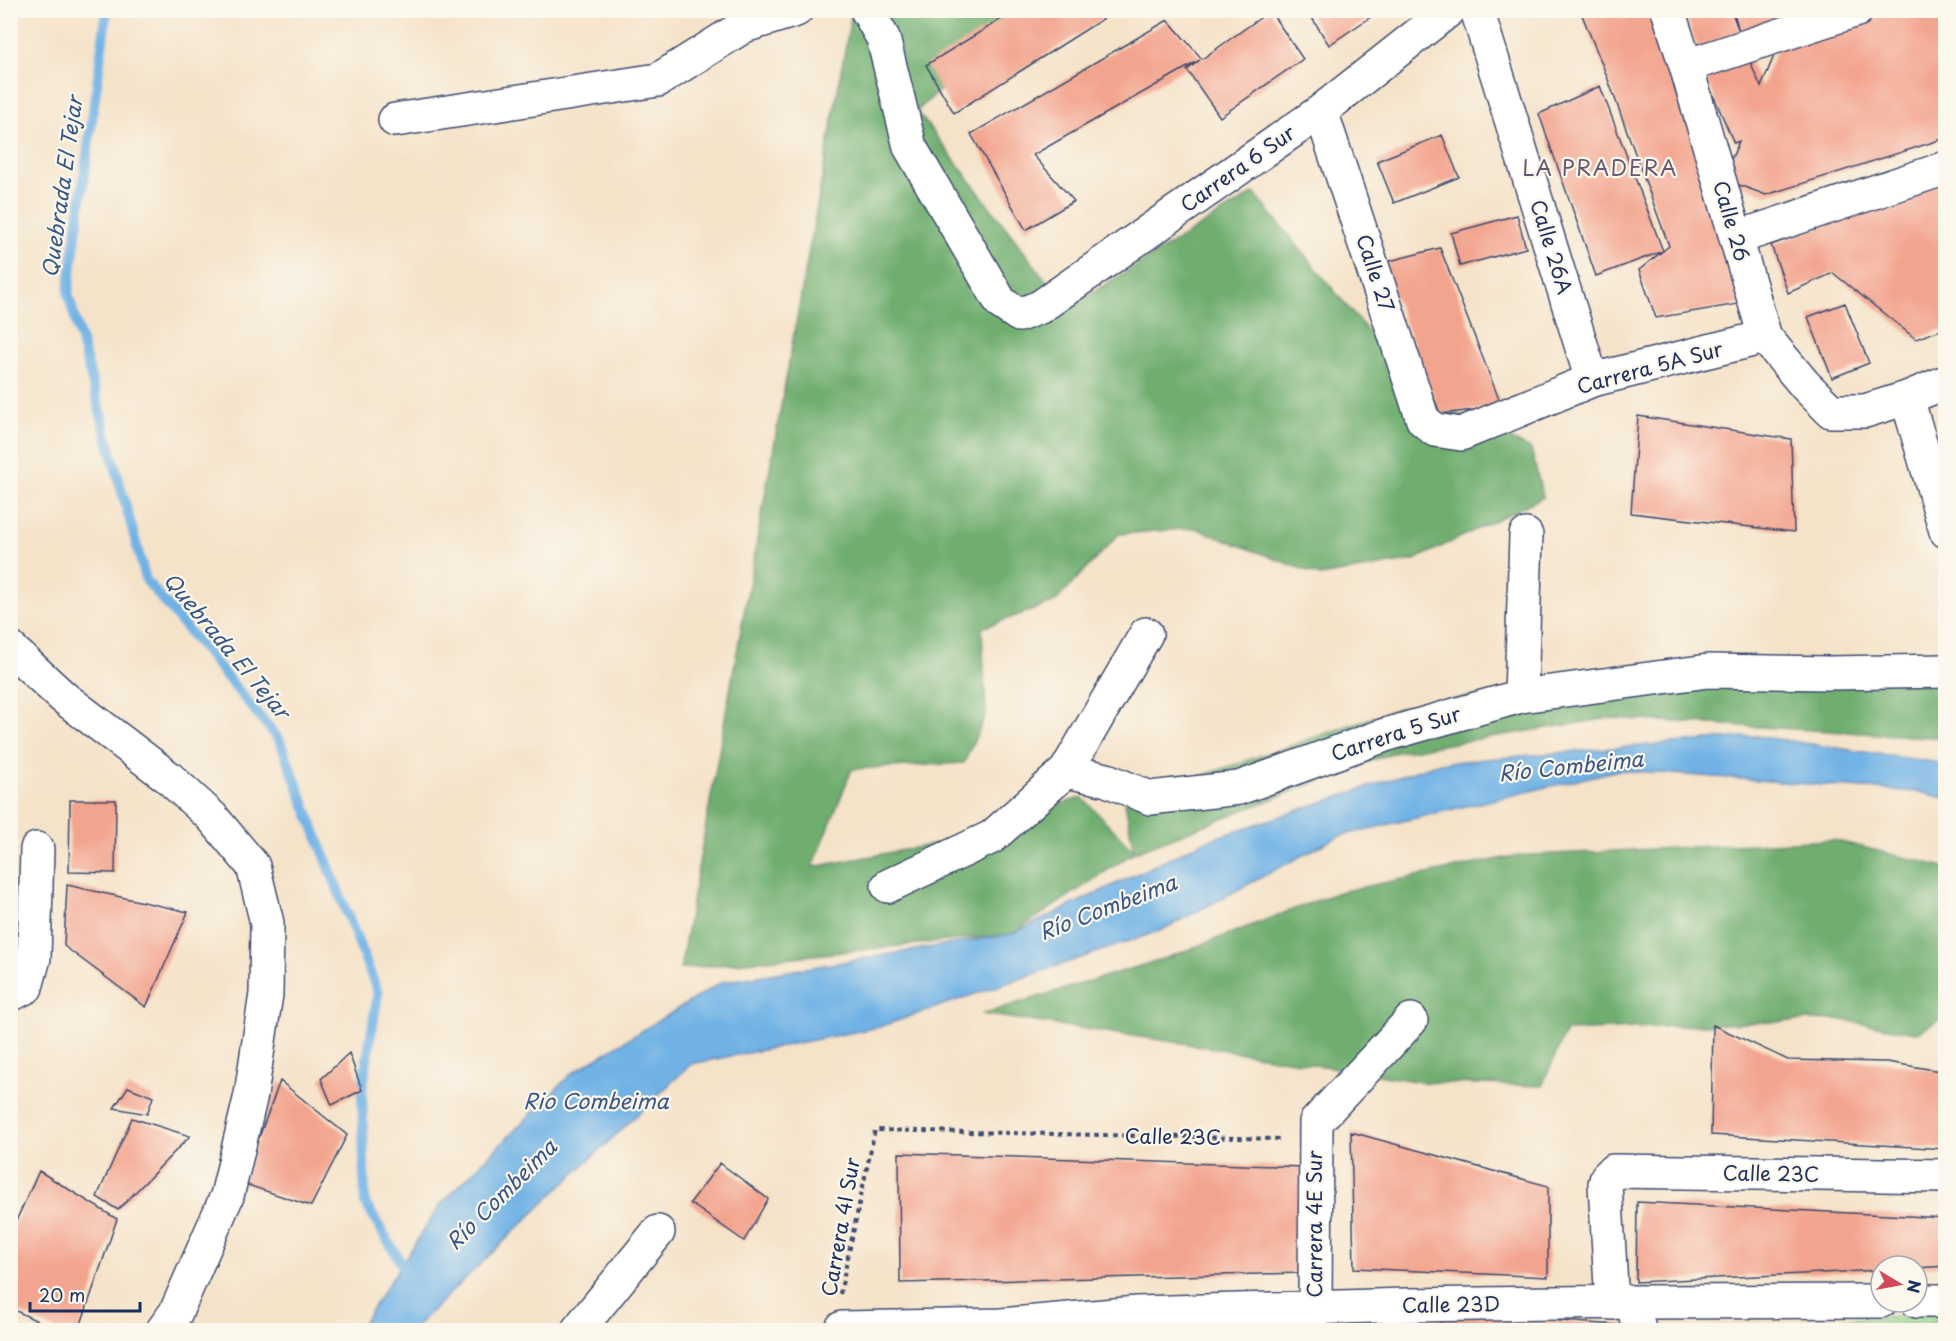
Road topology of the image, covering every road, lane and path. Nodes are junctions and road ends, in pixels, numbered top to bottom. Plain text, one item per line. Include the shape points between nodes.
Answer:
1 (796, 10) edge
2 (867, 10) edge
3 (1449, 10) edge
4 (1477, 10) edge
5 (1668, 10) edge
6 (1857, 10) edge
7 (1686, 66) junction
8 (1321, 111) junction
9 (395, 120) dead end
10 (1946, 168) edge
11 (1736, 238) junction
12 (1766, 337) junction
13 (1592, 380) junction
14 (1946, 382) edge
15 (1907, 398) junction
16 (1435, 430) joint
17 (1946, 531) edge
18 (1526, 535) dead end
19 (1146, 634) dead end
20 (10, 648) edge
21 (1946, 671) edge
22 (1521, 696) junction
23 (1066, 771) junction
24 (37, 849) dead end
25 (888, 886) dead end
26 (10, 995) edge
27 (1411, 1020) dead end
28 (875, 1130) joint
29 (1315, 1140) junction
30 (1946, 1176) edge
31 (658, 1232) dead end
32 (1929, 1301) edge
33 (1946, 1301) edge
34 (1869, 1302) edge
35 (1315, 1308) junction
36 (1628, 1312) edge
37 (1408, 1318) edge
38 (842, 1328) joint
39 (1001, 1328) edge
40 (163, 1330) edge
41 (578, 1330) edge

1 - 9 street via 744,26 658,80
2 - 8 street, Carrera 6 Sur via 883,38 910,147 1001,303 1019,315 1040,307
3 - 8 street, Carrera 6 Sur
4 - 13 street, Calle 26A
5 - 7 street, Calle 26
6 - 7 street
7 - 11 street, Calle 26
8 - 16 street, Calle 27 via 1423,420
10 - 11 street
11 - 12 street, Calle 26
12 - 13 street, Carrera 5A Sur
12 - 15 street, Calle 26 via 1831,411 1865,411
13 - 16 street, Carrera 5A Sur via 1461,434
14 - 15 street
15 - 17 street
18 - 22 street
19 - 23 street
20 - 40 street via 63,698 168,777 212,817 253,866 267,923 266,994 252,1095 227,1196 176,1312
21 - 22 street, Carrera 5 Sur via 1708,671
22 - 23 street, Carrera 5 Sur via 1385,735 1239,788 1150,798 1107,780
23 - 25 street via 992,837
24 - 26 street via 34,957 26,987
27 - 29 street via 1316,1122
28 - 29 path, Calle 23C
28 - 38 path, Carrera 4I Sur via 840,1293
29 - 35 street, Carrera 4E Sur
30 - 36 street, Calle 23C via 1613,1171 1605,1184
31 - 41 street
32 - 33 street
34 - 36 street, Calle 23D
35 - 37 street, Calle 23D
35 - 39 street, Calle 23D via 1137,1313
36 - 37 street, Calle 23D
38 - 39 street, Calle 23D

